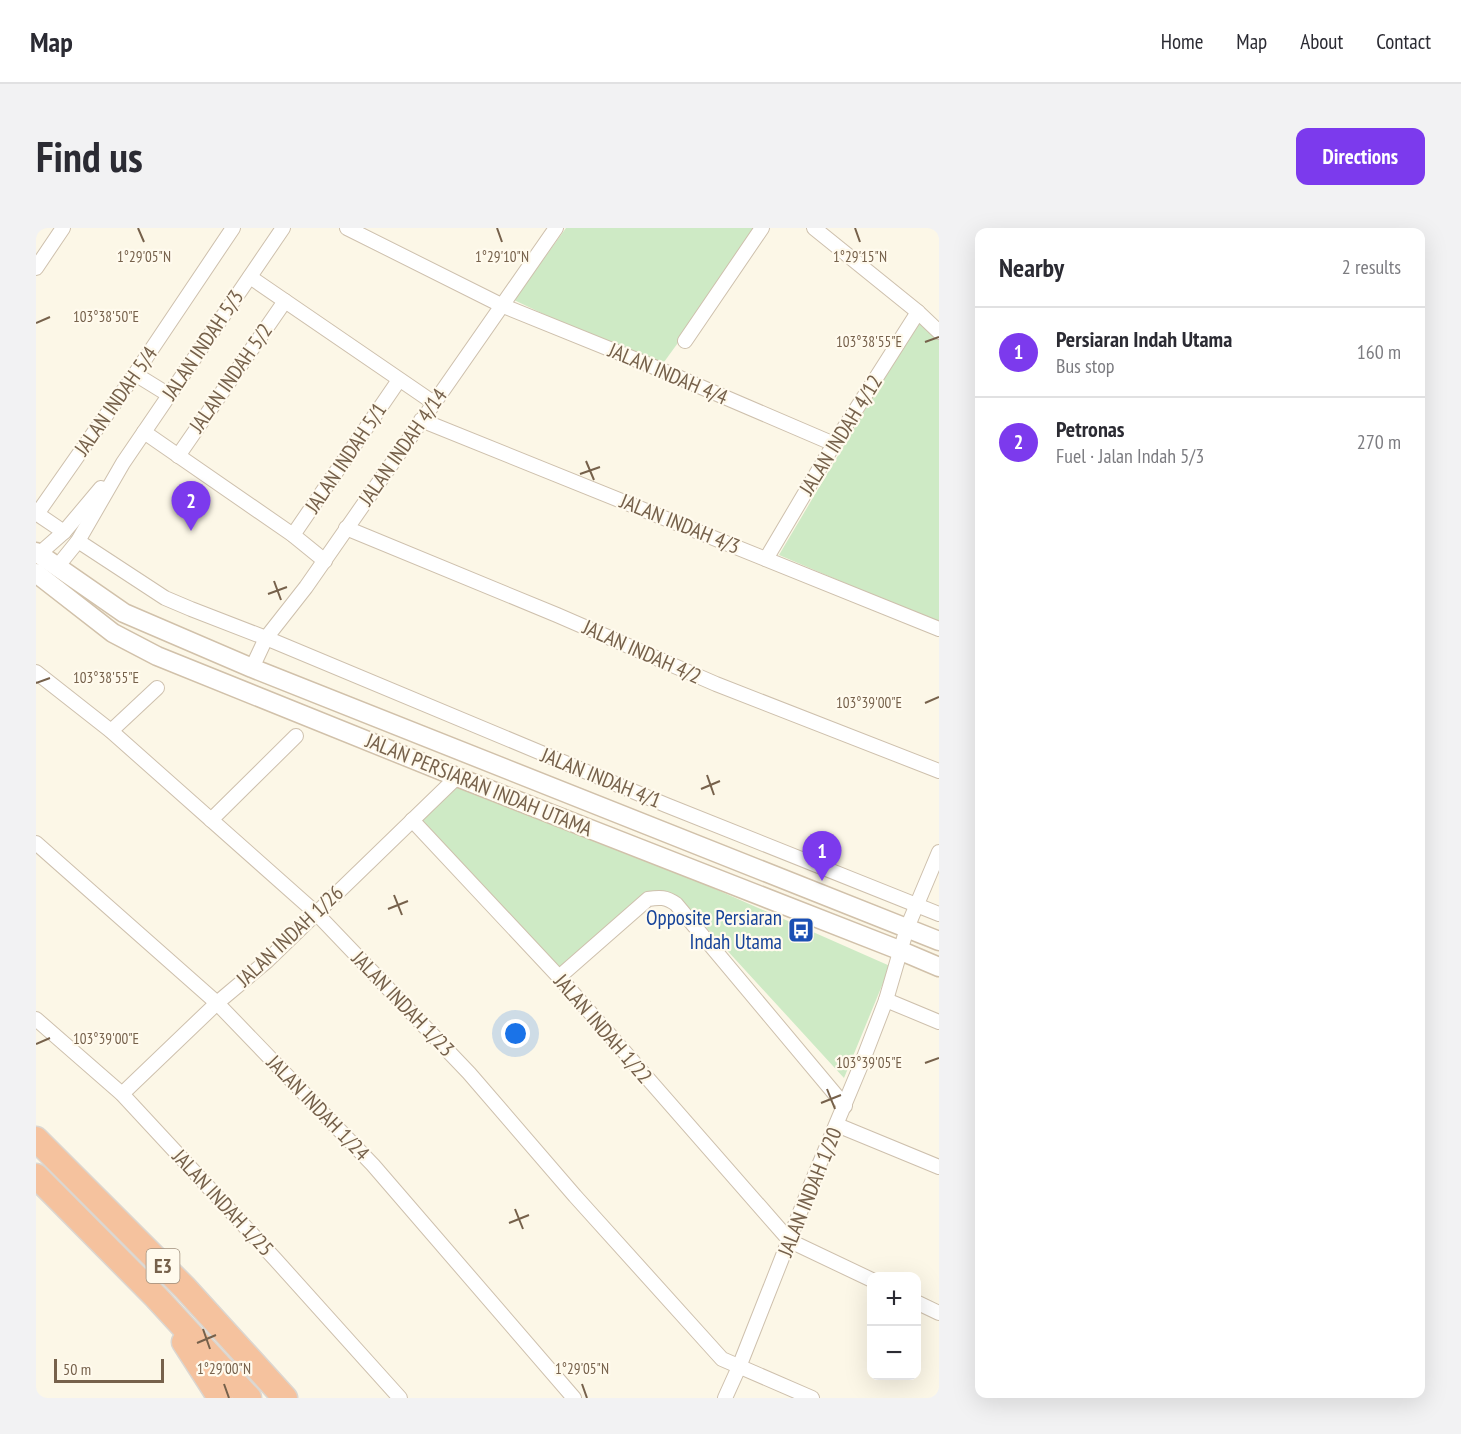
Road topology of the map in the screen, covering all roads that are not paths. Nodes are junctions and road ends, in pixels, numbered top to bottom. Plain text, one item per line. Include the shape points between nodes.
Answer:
1 (63, 228) edge
2 (233, 228) edge
3 (282, 228) edge
4 (347, 228) edge
5 (556, 228) edge
6 (762, 228) edge
7 (814, 228) edge
8 (36, 268) edge
9 (250, 276) junction
10 (285, 300) junction
11 (501, 305) junction
12 (918, 312) junction
13 (939, 332) edge
14 (686, 341) dead end
15 (135, 374) junction
16 (399, 380) junction
17 (169, 395) junction
18 (434, 403) junction
19 (421, 420) junction
20 (144, 432) junction
21 (834, 444) junction
22 (178, 456) junction
23 (123, 463) junction
24 (37, 513) edge
25 (346, 528) junction
26 (64, 532) junction
27 (293, 536) junction
28 (78, 541) junction
29 (37, 554) edge
30 (766, 559) junction
31 (325, 561) junction
32 (44, 577) edge
33 (939, 629) edge
34 (266, 638) junction
35 (252, 668) junction
36 (36, 672) edge
37 (157, 688) dead end
38 (111, 731) junction
39 (296, 736) dead end
40 (939, 771) edge
41 (457, 777) junction
42 (211, 820) junction
43 (412, 820) junction
44 (36, 843) edge
45 (939, 852) edge
46 (916, 905) junction
47 (316, 914) junction
48 (939, 914) edge
49 (907, 928) junction
50 (939, 941) edge
51 (899, 950) junction
52 (939, 967) edge
53 (559, 977) junction
54 (886, 1000) junction
55 (217, 1003) junction
56 (36, 1019) edge
57 (939, 1022) edge
58 (122, 1094) junction
59 (844, 1106) junction
60 (837, 1125) junction
61 (36, 1139) edge
62 (939, 1167) edge
63 (36, 1176) edge
64 (790, 1241) junction
65 (867, 1278) edge
66 (156, 1297) junction
67 (921, 1304) edge
68 (939, 1313) edge
69 (740, 1367) junction
70 (220, 1398) edge
71 (249, 1398) edge
72 (285, 1398) edge
73 (400, 1398) edge
74 (574, 1398) edge
75 (725, 1398) edge
76 (812, 1398) edge

1 - 8 street
2 - 15 street, JALAN INDAH 5/4
3 - 9 street, JALAN INDAH 5/3
4 - 11 street, JALAN INDAH 4/4
5 - 11 street, JALAN INDAH 4/14
6 - 14 street
7 - 12 street
9 - 10 street
9 - 17 street, JALAN INDAH 5/3
10 - 16 street
10 - 22 street, JALAN INDAH 5/2
11 - 18 street, JALAN INDAH 4/14
11 - 21 street, JALAN INDAH 4/4
12 - 13 street
12 - 21 street, JALAN INDAH 4/12
15 - 17 street
15 - 24 street, JALAN INDAH 5/4
16 - 18 street
16 - 27 street, JALAN INDAH 5/1
17 - 20 street, JALAN INDAH 5/3
18 - 19 street, JALAN INDAH 4/14
19 - 25 street, JALAN INDAH 4/14
19 - 30 street, JALAN INDAH 4/3
20 - 22 street
20 - 23 street, JALAN INDAH 5/3
21 - 30 street, JALAN INDAH 4/12
22 - 27 street
23 - 26 street, JALAN INDAH 5/3
23 - 28 street, JALAN INDAH 5/3
24 - 26 street
25 - 31 street, JALAN INDAH 4/14
25 - 40 street, JALAN INDAH 4/2 via 716,684
26 - 29 street, JALAN INDAH 5/3
27 - 31 street
28 - 32 street, JALAN INDAH 5/3
28 - 34 street via 165,598
29 - 32 main road
30 - 33 street, JALAN INDAH 4/3
31 - 34 street, JALAN INDAH 4/14
32 - 35 main road, JALAN PERSIARAN INDAH UTAMA
32 - 41 main road, JALAN PERSIARAN INDAH UTAMA via 113,633 157,656
34 - 35 street, JALAN INDAH 4/14
34 - 46 street, JALAN INDAH 4/1
35 - 49 main road, JALAN PERSIARAN INDAH UTAMA
36 - 38 street, JALAN INDAH 1/23
37 - 38 street
38 - 42 street, JALAN INDAH 1/23
39 - 42 street
41 - 43 street, JALAN INDAH 1/26
41 - 51 main road, JALAN PERSIARAN INDAH UTAMA
42 - 47 street, JALAN INDAH 1/23
43 - 47 street, JALAN INDAH 1/26
43 - 53 street, JALAN INDAH 1/22
44 - 55 street, JALAN INDAH 1/24
45 - 46 street, JALAN INDAH 1/20
46 - 48 street, JALAN INDAH 4/1
46 - 49 street, JALAN INDAH 1/20
47 - 55 street, JALAN INDAH 1/26
47 - 69 street, JALAN INDAH 1/23 via 470,1073 722,1359
49 - 50 main road, JALAN PERSIARAN INDAH UTAMA
49 - 51 street, JALAN INDAH 1/20
51 - 52 main road, JALAN PERSIARAN INDAH UTAMA
51 - 54 street, JALAN INDAH 1/20
53 - 59 street via 648,899 669,899
53 - 64 street, JALAN INDAH 1/22
54 - 57 street
54 - 59 street, JALAN INDAH 1/20
55 - 58 street, JALAN INDAH 1/26
55 - 74 street, JALAN INDAH 1/24 via 373,1166
56 - 58 street, JALAN INDAH 1/25
58 - 73 street, JALAN INDAH 1/25
59 - 60 street, JALAN INDAH 1/20
60 - 62 street
60 - 64 street, JALAN INDAH 1/20
61 - 72 highway, E3 via 185,1288
63 - 66 highway, E3
64 - 65 street
64 - 69 street, JALAN INDAH 1/20
66 - 70 highway
66 - 71 highway, E3
67 - 68 street
69 - 75 street, JALAN INDAH 1/20
69 - 76 street, JALAN INDAH 1/23

